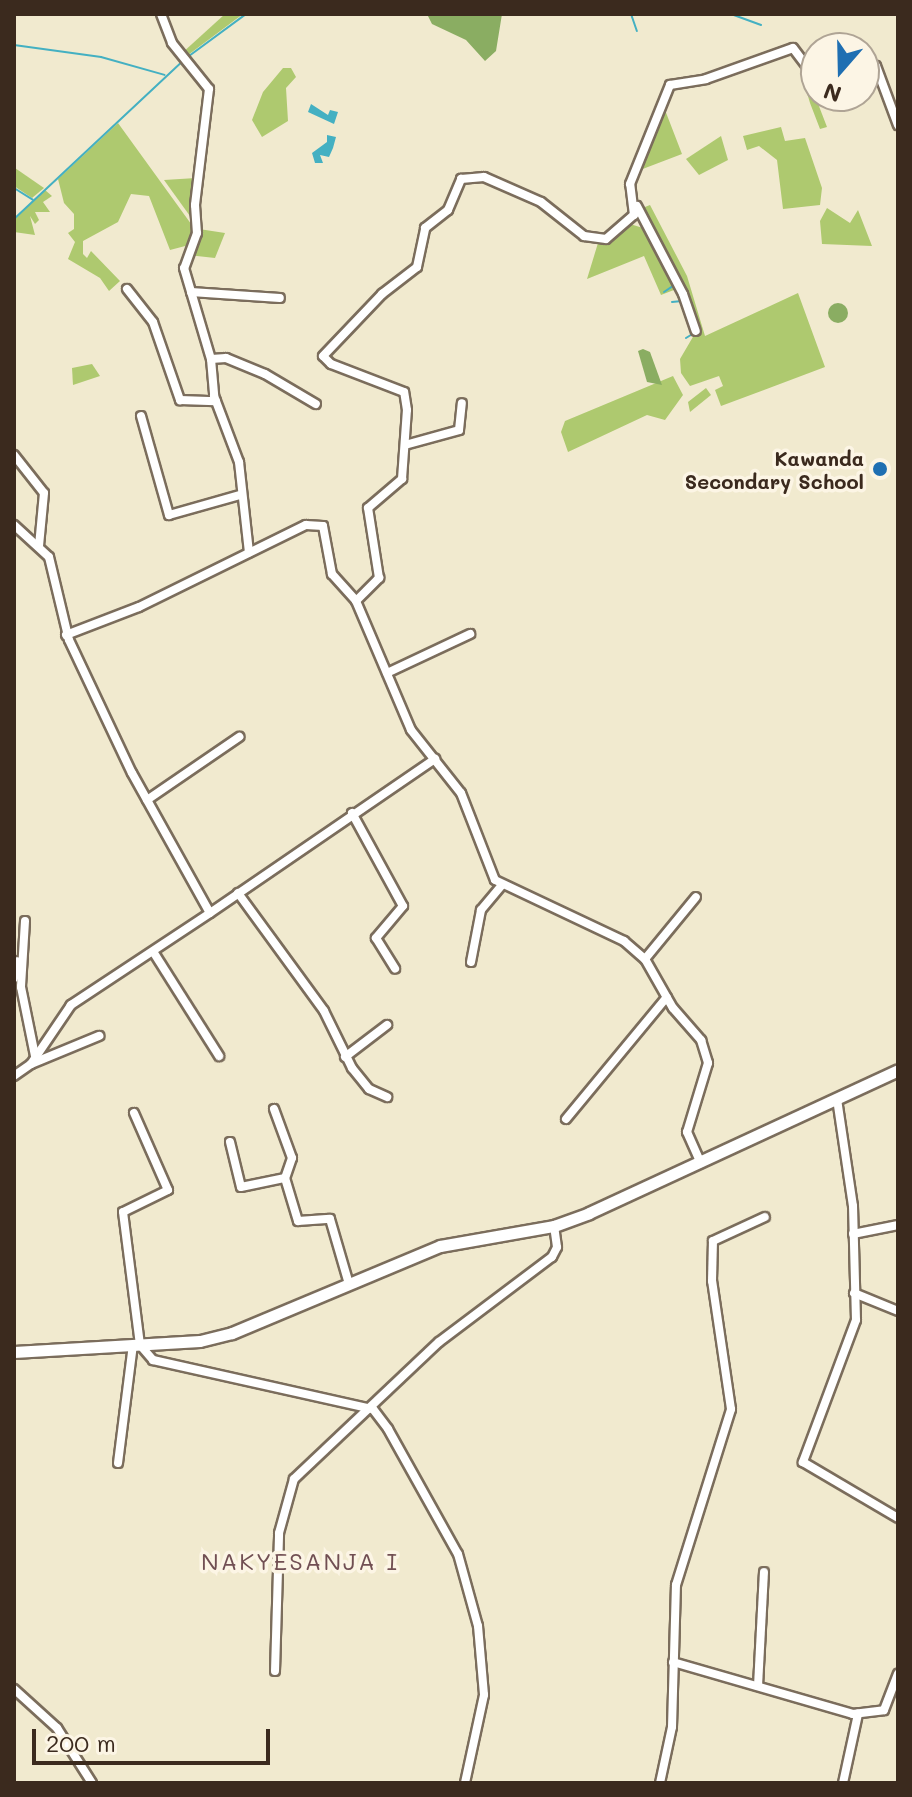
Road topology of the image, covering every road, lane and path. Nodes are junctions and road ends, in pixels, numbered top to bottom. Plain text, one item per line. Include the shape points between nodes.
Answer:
1 (161, 14) edge
2 (800, 57) edge
3 (880, 77) edge
4 (898, 125) edge
5 (636, 205) junction
6 (629, 223) junction
7 (646, 228) junction
8 (127, 289) dead end
9 (191, 292) junction
10 (280, 298) dead end
11 (696, 331) dead end
12 (211, 359) junction
13 (216, 401) junction
14 (462, 403) dead end
15 (316, 404) dead end
16 (141, 416) dead end
17 (405, 445) junction
18 (14, 455) edge
19 (240, 495) junction
20 (14, 525) edge
21 (39, 546) junction
22 (249, 552) junction
23 (356, 601) junction
24 (470, 634) dead end
25 (66, 635) junction
26 (387, 673) junction
27 (239, 737) dead end
28 (435, 759) junction
29 (147, 800) junction
30 (352, 813) junction
31 (501, 886) junction
32 (238, 893) junction
33 (696, 897) dead end
34 (210, 913) junction
35 (154, 953) junction
36 (645, 959) junction
37 (471, 962) dead end
38 (395, 968) dead end
39 (14, 978) edge
40 (667, 997) junction
41 (387, 1025) dead end
42 (99, 1036) dead end
43 (219, 1056) dead end
44 (345, 1057) junction
45 (33, 1060) junction
46 (898, 1070) edge
47 (14, 1076) edge
48 (387, 1097) dead end
49 (837, 1099) junction
50 (274, 1109) dead end
51 (134, 1113) dead end
52 (566, 1119) dead end
53 (230, 1142) dead end
54 (701, 1163) junction
55 (285, 1178) junction
56 (765, 1217) dead end
57 (898, 1225) edge
58 (554, 1226) junction
59 (853, 1234) junction
60 (349, 1284) junction
61 (854, 1293) junction
62 (898, 1311) edge
63 (136, 1345) junction
64 (14, 1352) edge
65 (373, 1409) junction
66 (118, 1463) dead end
67 (898, 1518) edge
68 (764, 1572) dead end
69 (673, 1662) junction
70 (275, 1671) dead end
71 (898, 1674) edge
72 (758, 1686) junction
73 (14, 1689) edge
74 (858, 1714) junction
75 (92, 1783) edge
76 (465, 1783) edge
77 (660, 1783) edge
78 (843, 1783) edge

1 - 9 street via 178,53 209,89 195,205 197,233 185,257
2 - 5 street via 793,48 706,79 670,85 630,184
3 - 4 street
5 - 6 street
5 - 7 street
6 - 7 street
6 - 17 street via 597,241 541,202 484,177 461,179 448,210 425,228 417,267 382,294 323,356 331,364 404,392
7 - 11 street via 679,285
8 - 13 street via 153,322 180,400
9 - 10 street
9 - 12 street
12 - 13 street
12 - 15 street via 226,358 265,374
13 - 19 street via 233,439
14 - 17 street via 459,430
16 - 19 street via 169,515
17 - 23 street via 399,484 369,505 379,578
18 - 21 street via 44,493
19 - 22 street
20 - 21 street
21 - 25 street via 49,557
22 - 23 street via 319,524 332,574
22 - 25 street via 139,607
23 - 26 street
24 - 26 street
25 - 29 street
26 - 28 street via 406,721
27 - 29 street
28 - 30 street
28 - 31 street via 461,793
29 - 34 street
30 - 32 street
30 - 38 street via 403,906 376,938
31 - 36 street via 624,941
31 - 37 street via 481,910
32 - 34 street
32 - 44 street via 324,1011
33 - 36 street
34 - 35 street
35 - 43 street
35 - 45 street via 71,1005
36 - 40 street
39 - 45 street via 25,921 21,987
40 - 52 street
40 - 54 street via 708,1053 687,1117 688,1144
41 - 44 street
42 - 45 street
44 - 48 street via 369,1089
45 - 47 street
46 - 49 street
49 - 54 street
49 - 59 street
50 - 55 street via 292,1158
51 - 63 street via 168,1190 123,1212
53 - 55 street via 241,1187
54 - 58 street
55 - 60 street via 298,1221 330,1219
56 - 69 street via 713,1241 712,1281 731,1409 676,1585
57 - 59 street
58 - 60 street via 440,1246
58 - 65 street via 557,1247 552,1257 439,1342
59 - 61 street
60 - 63 street via 232,1333
61 - 62 street
61 - 67 street via 850,1346 803,1462
63 - 64 street
63 - 65 street via 153,1360
63 - 66 street
65 - 70 street via 294,1479 286,1494 279,1533
65 - 76 street via 442,1522 470,1590 485,1662 480,1732
68 - 72 street
69 - 72 street
69 - 77 street via 672,1727
71 - 74 street via 884,1710
72 - 74 street
73 - 75 street via 57,1728
74 - 78 street

